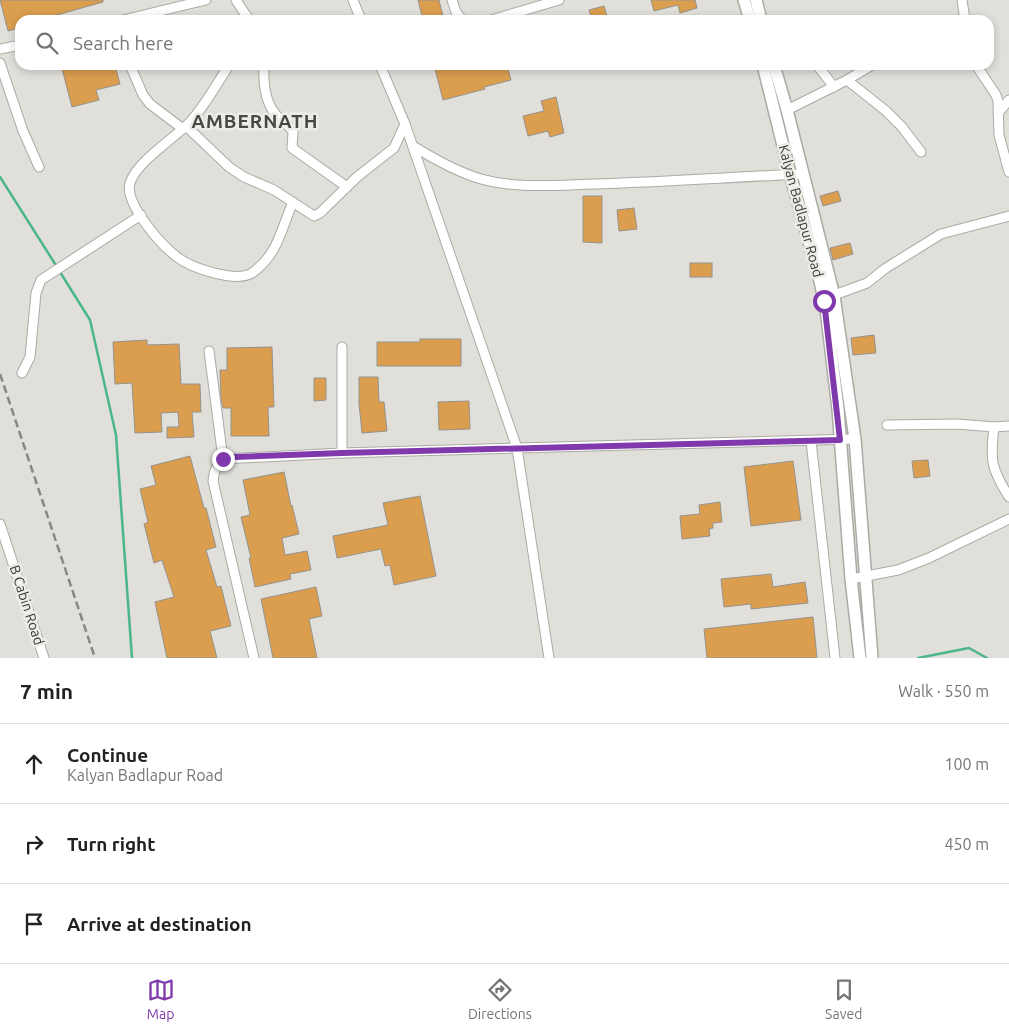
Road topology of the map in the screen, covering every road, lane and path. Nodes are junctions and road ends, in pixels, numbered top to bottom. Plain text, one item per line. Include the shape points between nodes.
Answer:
1 (206, 0) edge
2 (236, 0) edge
3 (353, 0) edge
4 (452, 0) edge
5 (559, 0) edge
6 (744, 0) edge
7 (756, 0) edge
8 (962, 0) edge
9 (144, 15) edge
10 (246, 15) edge
11 (359, 15) edge
12 (458, 15) edge
13 (509, 15) edge
14 (748, 15) edge
15 (760, 15) edge
16 (964, 15) edge
17 (15, 45) edge
18 (0, 49) edge
19 (0, 63) edge
20 (132, 70) edge
21 (227, 70) edge
22 (264, 70) edge
23 (382, 70) edge
24 (764, 70) edge
25 (776, 70) edge
26 (821, 70) edge
27 (864, 70) edge
28 (979, 70) edge
29 (847, 80) junction
30 (834, 87) junction
31 (1008, 104) edge
32 (788, 110) junction
33 (998, 114) junction
34 (405, 124) junction
35 (184, 128) junction
36 (413, 146) junction
37 (921, 152) dead end
38 (39, 167) dead end
39 (1009, 172) edge
40 (790, 174) junction
41 (803, 174) junction
42 (347, 187) junction
43 (293, 202) junction
44 (141, 215) junction
45 (1009, 216) edge
46 (829, 297) junction
47 (342, 348) dead end
48 (209, 351) dead end
49 (22, 373) dead end
50 (887, 426) dead end
51 (1009, 426) edge
52 (994, 428) junction
53 (855, 439) junction
54 (840, 440) junction
55 (811, 441) junction
56 (517, 448) junction
57 (342, 453) junction
58 (223, 459) junction
59 (1009, 497) edge
60 (1009, 519) edge
61 (0, 524) edge
62 (865, 577) junction
63 (850, 579) junction
64 (44, 658) edge
65 (254, 658) edge
66 (549, 658) edge
67 (835, 658) edge
68 (860, 658) edge
69 (871, 658) edge

1 - 9 street
2 - 10 street
3 - 11 street
4 - 12 street
5 - 13 street
6 - 14 main road
7 - 15 main road
8 - 16 street
17 - 18 street
19 - 38 street
20 - 35 street via 150,104
21 - 35 street
22 - 42 street via 271,108 294,132 292,148
23 - 34 street
24 - 40 main road, Kalyan Badlapur Road
25 - 32 main road, Kalyan Badlapur Road
26 - 30 street
27 - 29 street
28 - 33 street via 996,95
29 - 30 street
29 - 37 street via 886,111
30 - 32 street
31 - 33 street
32 - 41 main road, Kalyan Badlapur Road
33 - 39 street via 999,135
34 - 36 street
34 - 42 street via 394,148
35 - 43 street via 228,167
35 - 44 street via 144,162 130,183 132,200
36 - 40 street via 456,169 506,184 643,182
36 - 56 street
40 - 41 street
40 - 46 main road, Kalyan Badlapur Road
41 - 46 main road, Kalyan Badlapur Road
42 - 43 street via 317,216
43 - 44 street via 273,252 250,274 237,276 212,272 178,258 160,242
44 - 49 street via 38,284 30,357
45 - 46 street via 941,234 867,283
46 - 53 main road, Kalyan Badlapur Road
46 - 54 main road, Kalyan Badlapur Road
47 - 57 street
48 - 58 street
50 - 52 street via 958,424
51 - 52 street
52 - 59 street via 993,465
53 - 54 street
53 - 62 main road, Kalyan Badlapur Road
54 - 55 street
54 - 63 main road, Kalyan Badlapur Road
55 - 56 street
55 - 67 street
56 - 57 street
56 - 66 street
57 - 58 street
58 - 65 street via 213,481
60 - 62 street via 929,558 898,570
61 - 64 street, B Cabin Road
62 - 63 street
62 - 69 main road, Kalyan Badlapur Road
63 - 68 main road, Kalyan Badlapur Road

